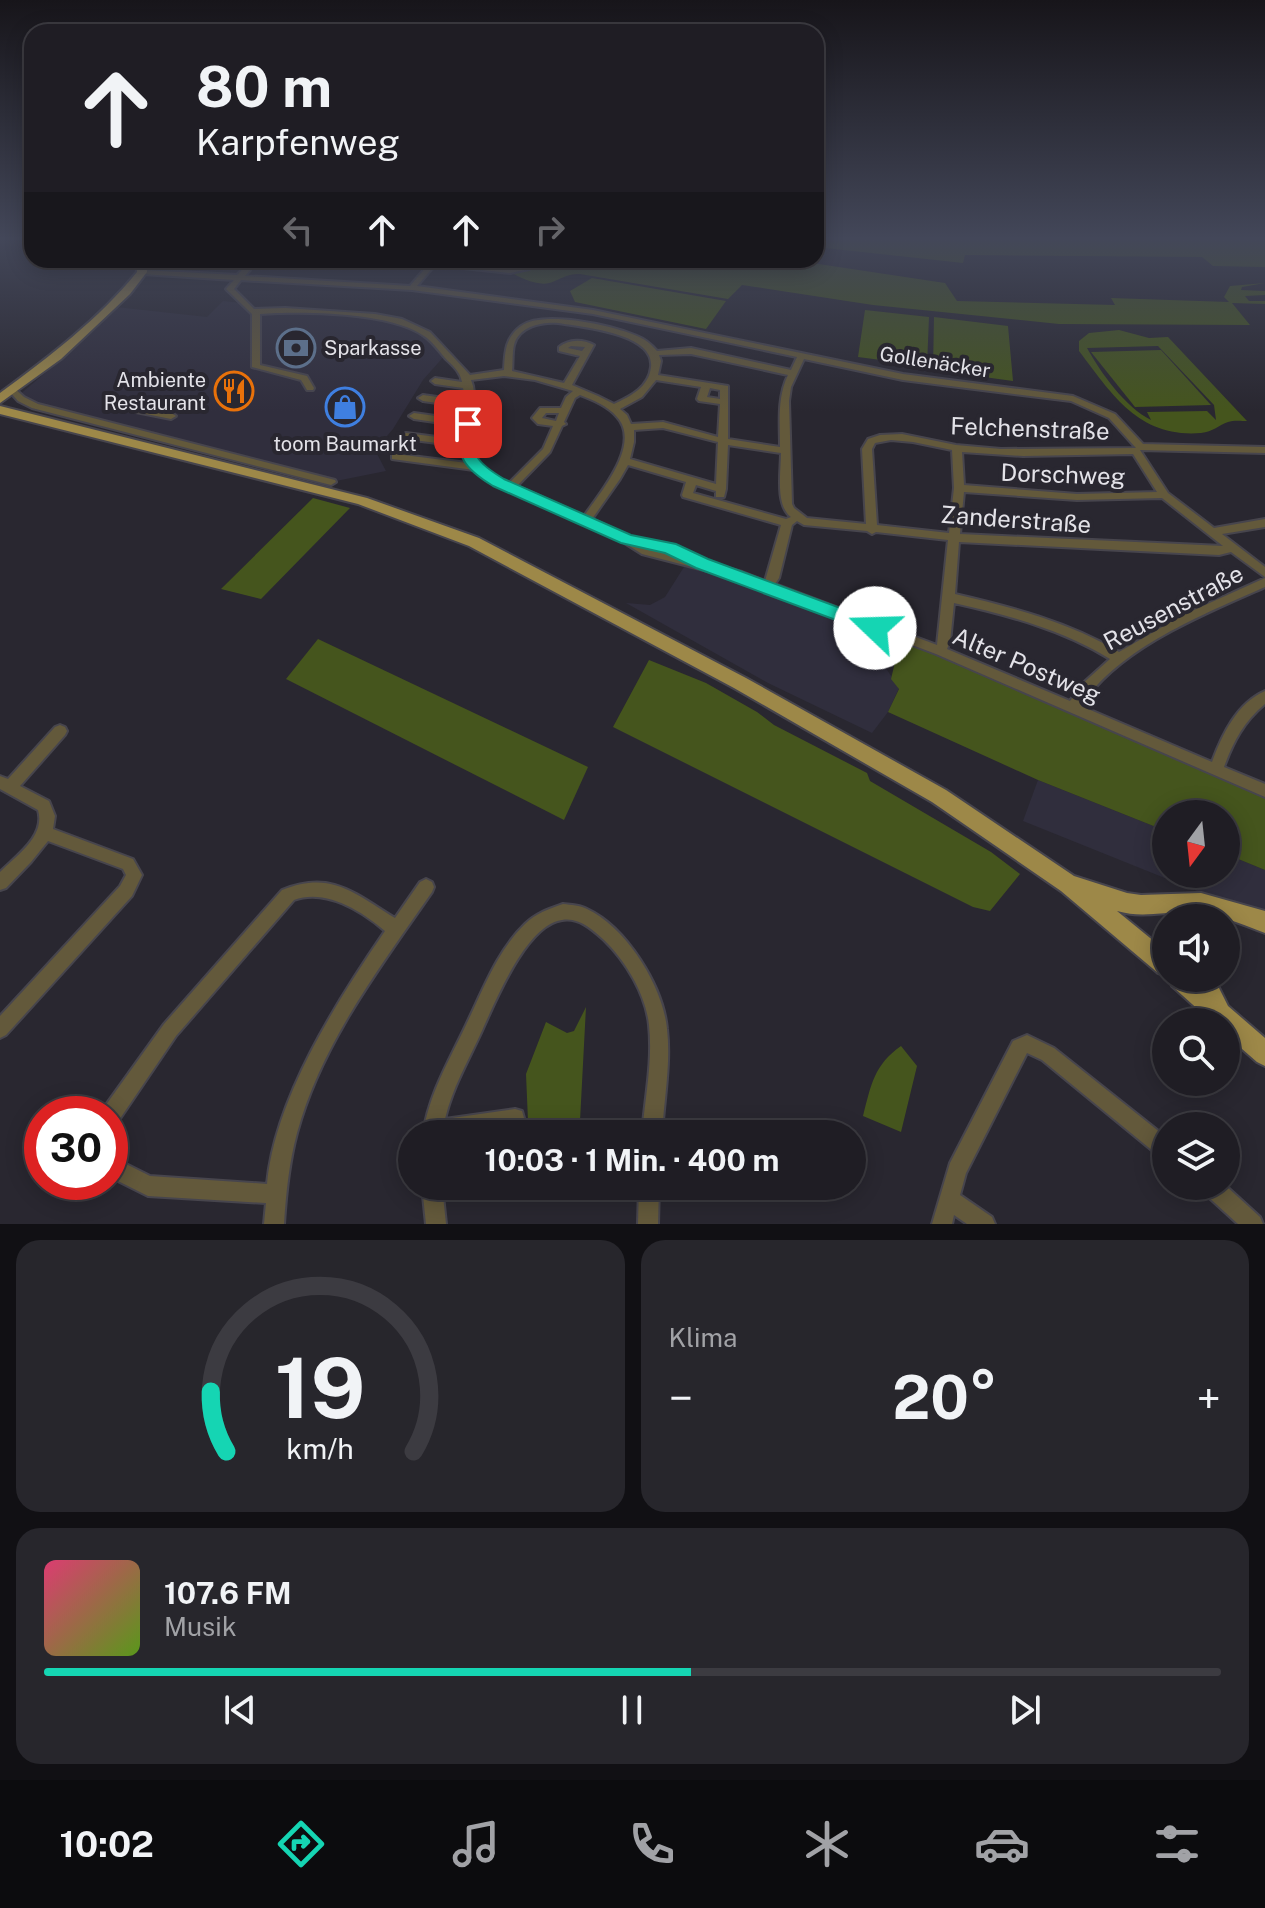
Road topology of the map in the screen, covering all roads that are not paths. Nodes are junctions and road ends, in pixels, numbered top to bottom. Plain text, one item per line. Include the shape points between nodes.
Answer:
1 (121, 297) edge
2 (235, 297) edge
3 (495, 297) edge
4 (256, 313) junction
5 (657, 353) junction
6 (583, 354) dead end
7 (802, 355) junction
8 (508, 373) junction
9 (793, 373) junction
10 (653, 377) junction
11 (435, 381) dead end
12 (468, 382) junction
13 (567, 386) junction
14 (310, 388) dead end
15 (579, 391) junction
16 (7, 394) edge
17 (423, 398) dead end
18 (471, 405) junction
19 (129, 408) dead end
20 (614, 408) junction
21 (566, 411) junction
22 (9, 412) edge
23 (171, 416) dead end
24 (414, 416) dead end
25 (468, 424) junction
26 (561, 424) junction
27 (629, 427) junction
28 (406, 436) dead end
29 (722, 441) junction
30 (464, 444) junction
31 (957, 448) junction
32 (1138, 449) junction
33 (1265, 450) edge
34 (785, 451) junction
35 (396, 457) dead end
36 (623, 460) junction
37 (476, 467) junction
38 (692, 480) junction
39 (331, 482) dead end
40 (510, 488) junction
41 (959, 488) junction
42 (721, 489) junction
43 (1164, 495) junction
44 (717, 503) junction
45 (792, 520) junction
46 (585, 522) junction
47 (1265, 523) edge
48 (872, 530) junction
49 (1212, 532) junction
50 (954, 538) junction
51 (1233, 548) junction
52 (1265, 573) edge
53 (1265, 582) edge
54 (768, 586) junction
55 (948, 597) junction
56 (940, 651) junction
57 (1119, 658) junction
58 (1265, 696) edge
59 (1073, 708) junction
60 (60, 731) dead end
61 (1216, 771) junction
62 (5, 784) edge
63 (1265, 791) edge
64 (46, 833) junction
65 (0, 883) edge
66 (1068, 884) junction
67 (426, 887) dead end
68 (1255, 918) edge
69 (395, 930) junction
70 (1152, 953) edge
71 (1196, 992) edge
72 (1214, 1008) edge
73 (0, 1029) edge
74 (1240, 1031) edge
75 (1265, 1054) edge
76 (124, 1096) edge
77 (515, 1118) dead end
78 (437, 1120) edge
79 (503, 1120) edge
80 (653, 1120) edge
81 (1152, 1138) edge
82 (128, 1176) edge
83 (274, 1194) junction
84 (433, 1200) edge
85 (649, 1200) edge
86 (949, 1200) junction
87 (1226, 1200) edge
88 (274, 1224) edge
89 (436, 1224) edge
90 (648, 1224) edge
91 (942, 1224) edge
92 (985, 1224) edge
93 (1253, 1224) edge

1 - 16 main road via 57,357
2 - 4 street
3 - 7 street, Gollenäcker
4 - 12 street via 302,311 399,321 427,334 461,366
4 - 14 street via 256,367 304,378
5 - 8 street via 642,341 608,330 539,321 512,339
5 - 9 street via 691,351
5 - 10 street
6 - 13 street
7 - 9 street
7 - 32 street, Gollenäcker via 929,381 1073,399 1112,416
8 - 12 street
8 - 13 street
9 - 34 street via 784,401
10 - 20 street via 643,392
10 - 29 street via 725,388
11 - 12 street
12 - 18 street
13 - 15 street
15 - 20 street
15 - 21 street
16 - 22 main road
16 - 39 street via 35,406
17 - 18 street
18 - 25 street
19 - 23 street
20 - 27 street
21 - 26 street
21 - 26 street via 547,409 537,418
22 - 66 main road via 362,501 474,542 875,759 983,824
24 - 25 street
25 - 30 street
26 - 40 street via 538,462
27 - 29 street via 663,425
27 - 36 street
28 - 30 street
29 - 34 street
29 - 42 street
30 - 37 street
31 - 32 street, Felchenstraße
31 - 41 street
31 - 48 street, Felchenstraße via 911,440 871,441 867,449
32 - 33 street, Felchenstraße
32 - 43 street, Gollenäcker
34 - 45 street
35 - 37 street
36 - 38 street
36 - 46 street via 613,485
37 - 40 street, Alter Postweg
38 - 42 street
38 - 44 street, Zanderstraße via 687,495
40 - 46 street, Alter Postweg
41 - 43 street, Dorschweg via 1077,497
41 - 50 street
42 - 44 street
43 - 49 street, Gollenäcker
44 - 45 street, Zanderstraße
45 - 48 street, Zanderstraße
45 - 54 street
46 - 54 street, Alter Postweg via 646,551
47 - 49 street
48 - 50 street, Zanderstraße
49 - 51 street, Gollenäcker
50 - 51 street, Zanderstraße
50 - 55 street
51 - 52 street, Gollenäcker
53 - 57 street, Reusenstraße
54 - 56 street, Alter Postweg
55 - 56 street
55 - 57 street via 1024,618
56 - 59 street, Alter Postweg
57 - 59 street, Reusenstraße
58 - 61 street via 1227,735
59 - 61 street, Alter Postweg
60 - 62 street
61 - 63 street, Alter Postweg
62 - 64 street via 44,806
64 - 65 street
64 - 73 street via 128,864 134,875 126,891
66 - 68 main road via 1140,906 1181,901
66 - 70 main road
67 - 69 street
69 - 76 street via 325,887 288,895 170,1030
69 - 83 street via 325,1040 300,1093
71 - 72 main road
74 - 75 main road
77 - 79 street
78 - 80 street via 441,1099 493,988 520,944 545,918 565,912 592,918 642,976 658,1021
81 - 86 street via 1048,1054 1027,1044 1019,1047 957,1170
82 - 83 street via 148,1186
83 - 88 street
84 - 89 street
85 - 90 street
86 - 91 street
86 - 92 street
87 - 93 street

